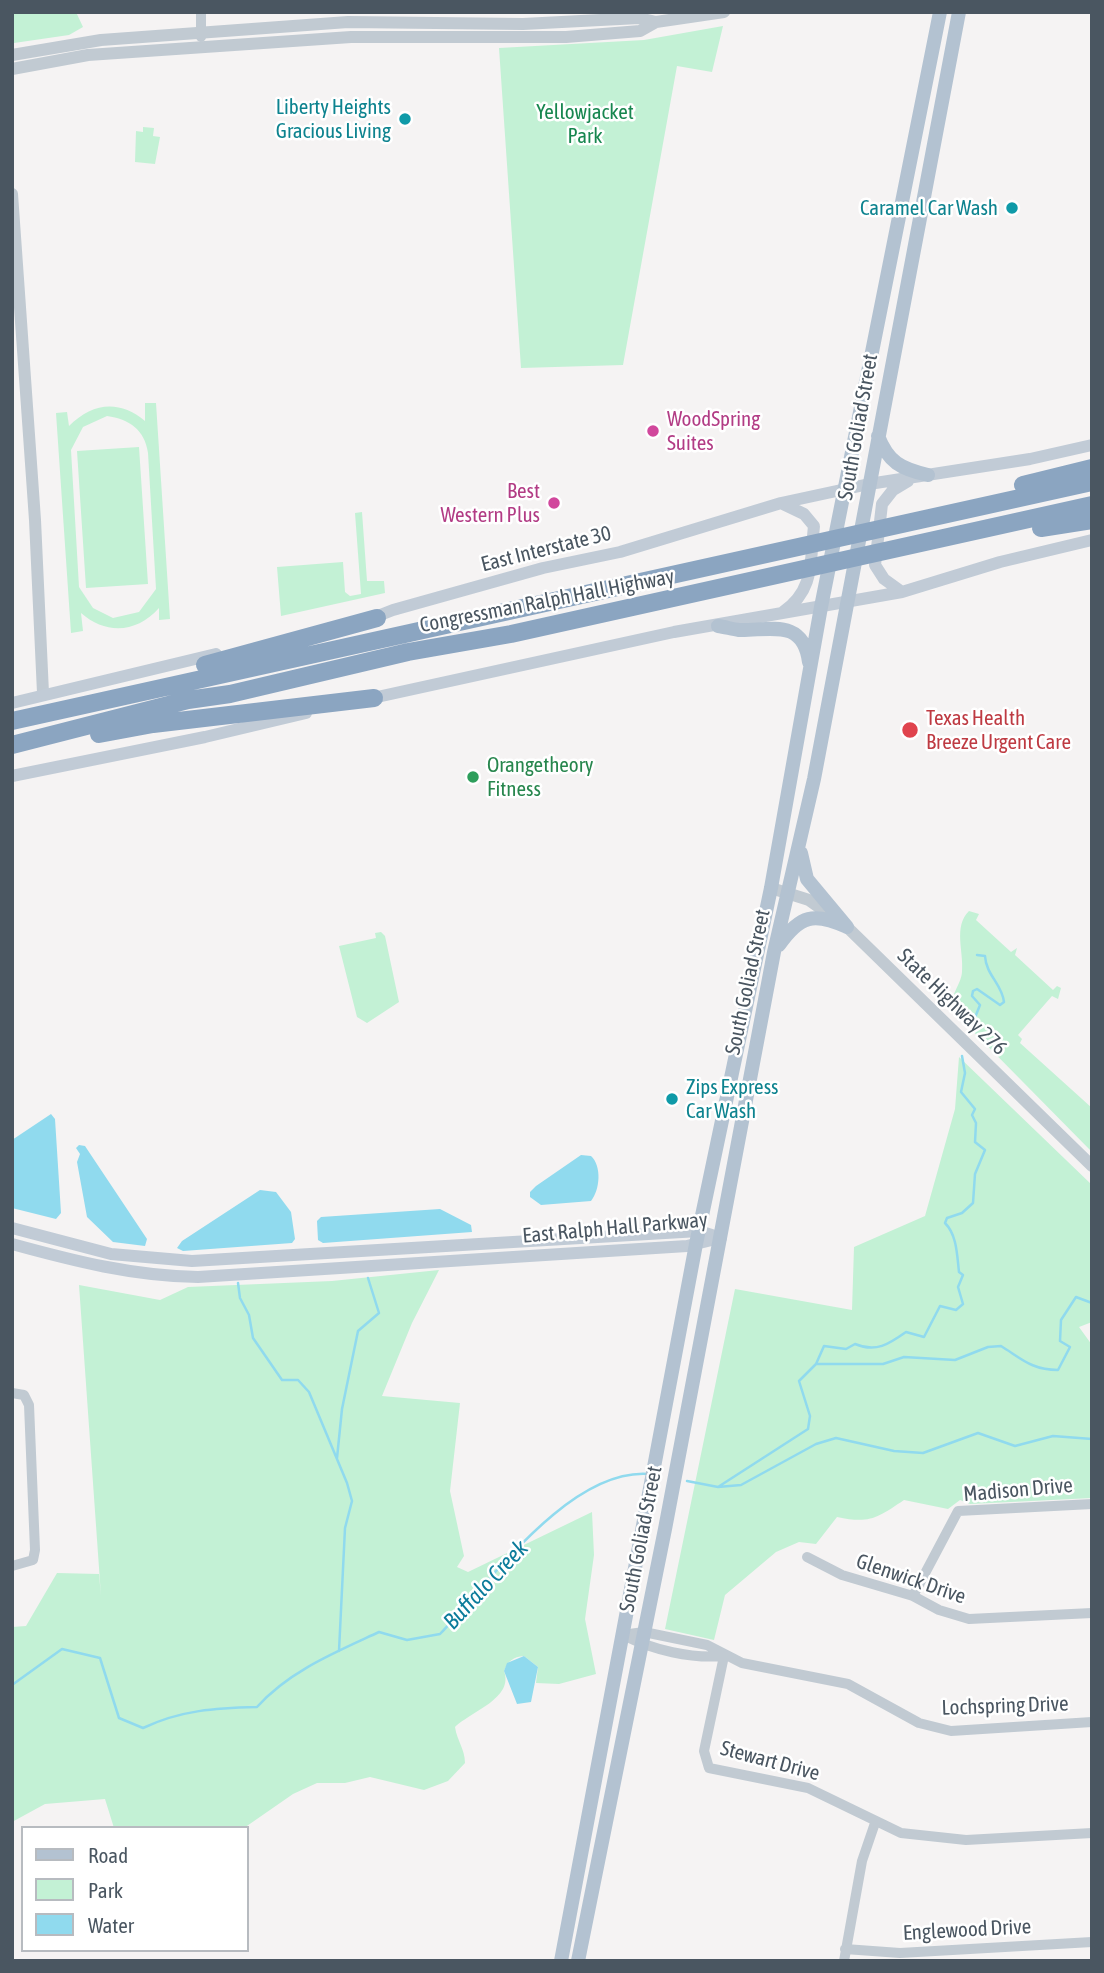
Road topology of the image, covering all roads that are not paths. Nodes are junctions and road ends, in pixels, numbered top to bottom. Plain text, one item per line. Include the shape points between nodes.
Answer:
1 (201, 12) edge
2 (724, 12) edge
3 (940, 12) edge
4 (959, 12) edge
5 (656, 22) junction
6 (202, 33) junction
7 (200, 48) junction
8 (12, 54) edge
9 (12, 69) edge
10 (921, 106) junction
11 (930, 159) junction
12 (12, 194) edge
13 (895, 240) junction
14 (914, 243) junction
15 (878, 434) junction
16 (1092, 445) edge
17 (1092, 468) edge
18 (921, 477) junction
19 (1092, 482) edge
20 (869, 484) junction
21 (844, 489) junction
22 (781, 503) junction
23 (1092, 505) edge
24 (904, 519) junction
25 (1092, 520) edge
26 (1092, 540) edge
27 (884, 555) junction
28 (902, 592) junction
29 (846, 603) junction
30 (821, 607) junction
31 (777, 616) junction
32 (377, 618) junction
33 (718, 626) junction
34 (810, 669) junction
35 (43, 693) junction
36 (374, 698) junction
37 (97, 701) junction
38 (12, 703) edge
39 (12, 721) edge
40 (12, 747) edge
41 (12, 776) edge
42 (800, 843) junction
43 (771, 888) junction
44 (788, 891) junction
45 (847, 927) junction
46 (774, 952) junction
47 (735, 1056) junction
48 (738, 1147) junction
49 (1092, 1166) edge
50 (12, 1228) edge
51 (697, 1237) junction
52 (721, 1238) junction
53 (548, 1240) junction
54 (12, 1244) edge
55 (489, 1244) junction
56 (312, 1254) junction
57 (549, 1254) junction
58 (491, 1258) junction
59 (164, 1261) junction
60 (313, 1270) junction
61 (163, 1276) junction
62 (12, 1393) edge
63 (1092, 1504) edge
64 (807, 1557) dead end
65 (12, 1566) edge
66 (914, 1596) junction
67 (1092, 1613) edge
68 (622, 1635) junction
69 (643, 1638) junction
70 (724, 1656) junction
71 (1092, 1722) edge
72 (875, 1823) junction
73 (1092, 1833) edge
74 (1092, 1942) edge
75 (845, 1949) junction
76 (561, 1961) edge
77 (578, 1961) edge
78 (844, 1961) edge

1 - 6 street
2 - 5 street
3 - 10 main road, South Goliad Street
4 - 11 main road, South Goliad Street
5 - 6 street via 639,18 523,24 373,21
5 - 7 street via 640,31 566,37 373,36
6 - 7 street
6 - 8 street via 77,42
7 - 9 street via 88,55
10 - 11 main road via 922,156
10 - 13 main road, South Goliad Street
11 - 14 main road, South Goliad Street
12 - 35 street
13 - 14 main road
13 - 21 main road, South Goliad Street
14 - 15 main road, South Goliad Street
15 - 18 main road via 891,461
15 - 20 main road, South Goliad Street
16 - 18 main road, East Interstate 30
17 - 24 highway
18 - 20 main road, East Interstate 30
18 - 28 main road via 893,490 882,504 875,565 884,579
19 - 24 highway, Congressman Ralph Hall Highway
20 - 21 main road, East Interstate 30
20 - 29 main road, South Goliad Street
21 - 22 main road, East Interstate 30
21 - 30 main road, South Goliad Street
22 - 31 main road via 804,514 814,526 803,596
22 - 32 main road, East Interstate 30
23 - 27 highway, Congressman Ralph Hall Highway
24 - 37 highway, Congressman Ralph Hall Highway
25 - 27 highway
26 - 28 main road
27 - 40 highway, Congressman Ralph Hall Highway via 188,700
28 - 29 main road
29 - 30 main road
29 - 42 main road, South Goliad Street
30 - 31 main road
30 - 34 main road, South Goliad Street
31 - 33 main road
32 - 35 main road, East Interstate 30
32 - 37 highway via 134,685
33 - 34 main road via 785,629 803,644
33 - 36 main road
34 - 43 main road, South Goliad Street
35 - 38 main road, East Interstate 30
36 - 40 highway via 153,724
36 - 41 main road
37 - 39 highway, Congressman Ralph Hall Highway
42 - 44 main road, South Goliad Street
42 - 45 main road via 807,879
43 - 44 street, State Highway 276
43 - 47 main road, South Goliad Street
44 - 45 street, State Highway 276
44 - 46 main road, South Goliad Street
45 - 46 main road via 822,917 811,918 790,930
45 - 49 street, State Highway 276
46 - 48 main road, South Goliad Street
47 - 48 main road via 744,1063 730,1139
47 - 51 main road, South Goliad Street
48 - 52 main road, South Goliad Street
50 - 59 main road, East Ralph Hall Parkway via 111,1254
51 - 52 main road, East Ralph Hall Parkway
51 - 53 main road, East Ralph Hall Parkway
51 - 57 main road, East Ralph Hall Parkway
51 - 68 main road, South Goliad Street
52 - 69 main road, South Goliad Street
53 - 55 main road, East Ralph Hall Parkway
53 - 57 main road
54 - 61 main road, East Ralph Hall Parkway via 101,1268
55 - 56 main road, East Ralph Hall Parkway
55 - 58 main road
56 - 59 main road, East Ralph Hall Parkway
56 - 60 main road
57 - 58 main road, East Ralph Hall Parkway
58 - 60 main road, East Ralph Hall Parkway
59 - 61 main road
60 - 61 main road, East Ralph Hall Parkway
62 - 65 street via 24,1395 29,1405 36,1550 33,1560
63 - 66 street, Madison Drive via 958,1511
64 - 66 street, Glenwick Drive via 842,1575
66 - 67 street, Glenwick Drive via 969,1619
68 - 69 street, Lochspring Drive
68 - 76 main road, South Goliad Street
69 - 70 street, Lochspring Drive via 705,1657
69 - 77 main road, South Goliad Street
70 - 71 street, Lochspring Drive via 848,1684 919,1723 951,1731
70 - 72 street, Stewart Drive via 704,1751 709,1768 808,1788
72 - 73 street, Stewart Drive via 901,1833 946,1839
72 - 75 street via 862,1861
74 - 75 street, Englewood Drive via 900,1953
75 - 78 street

